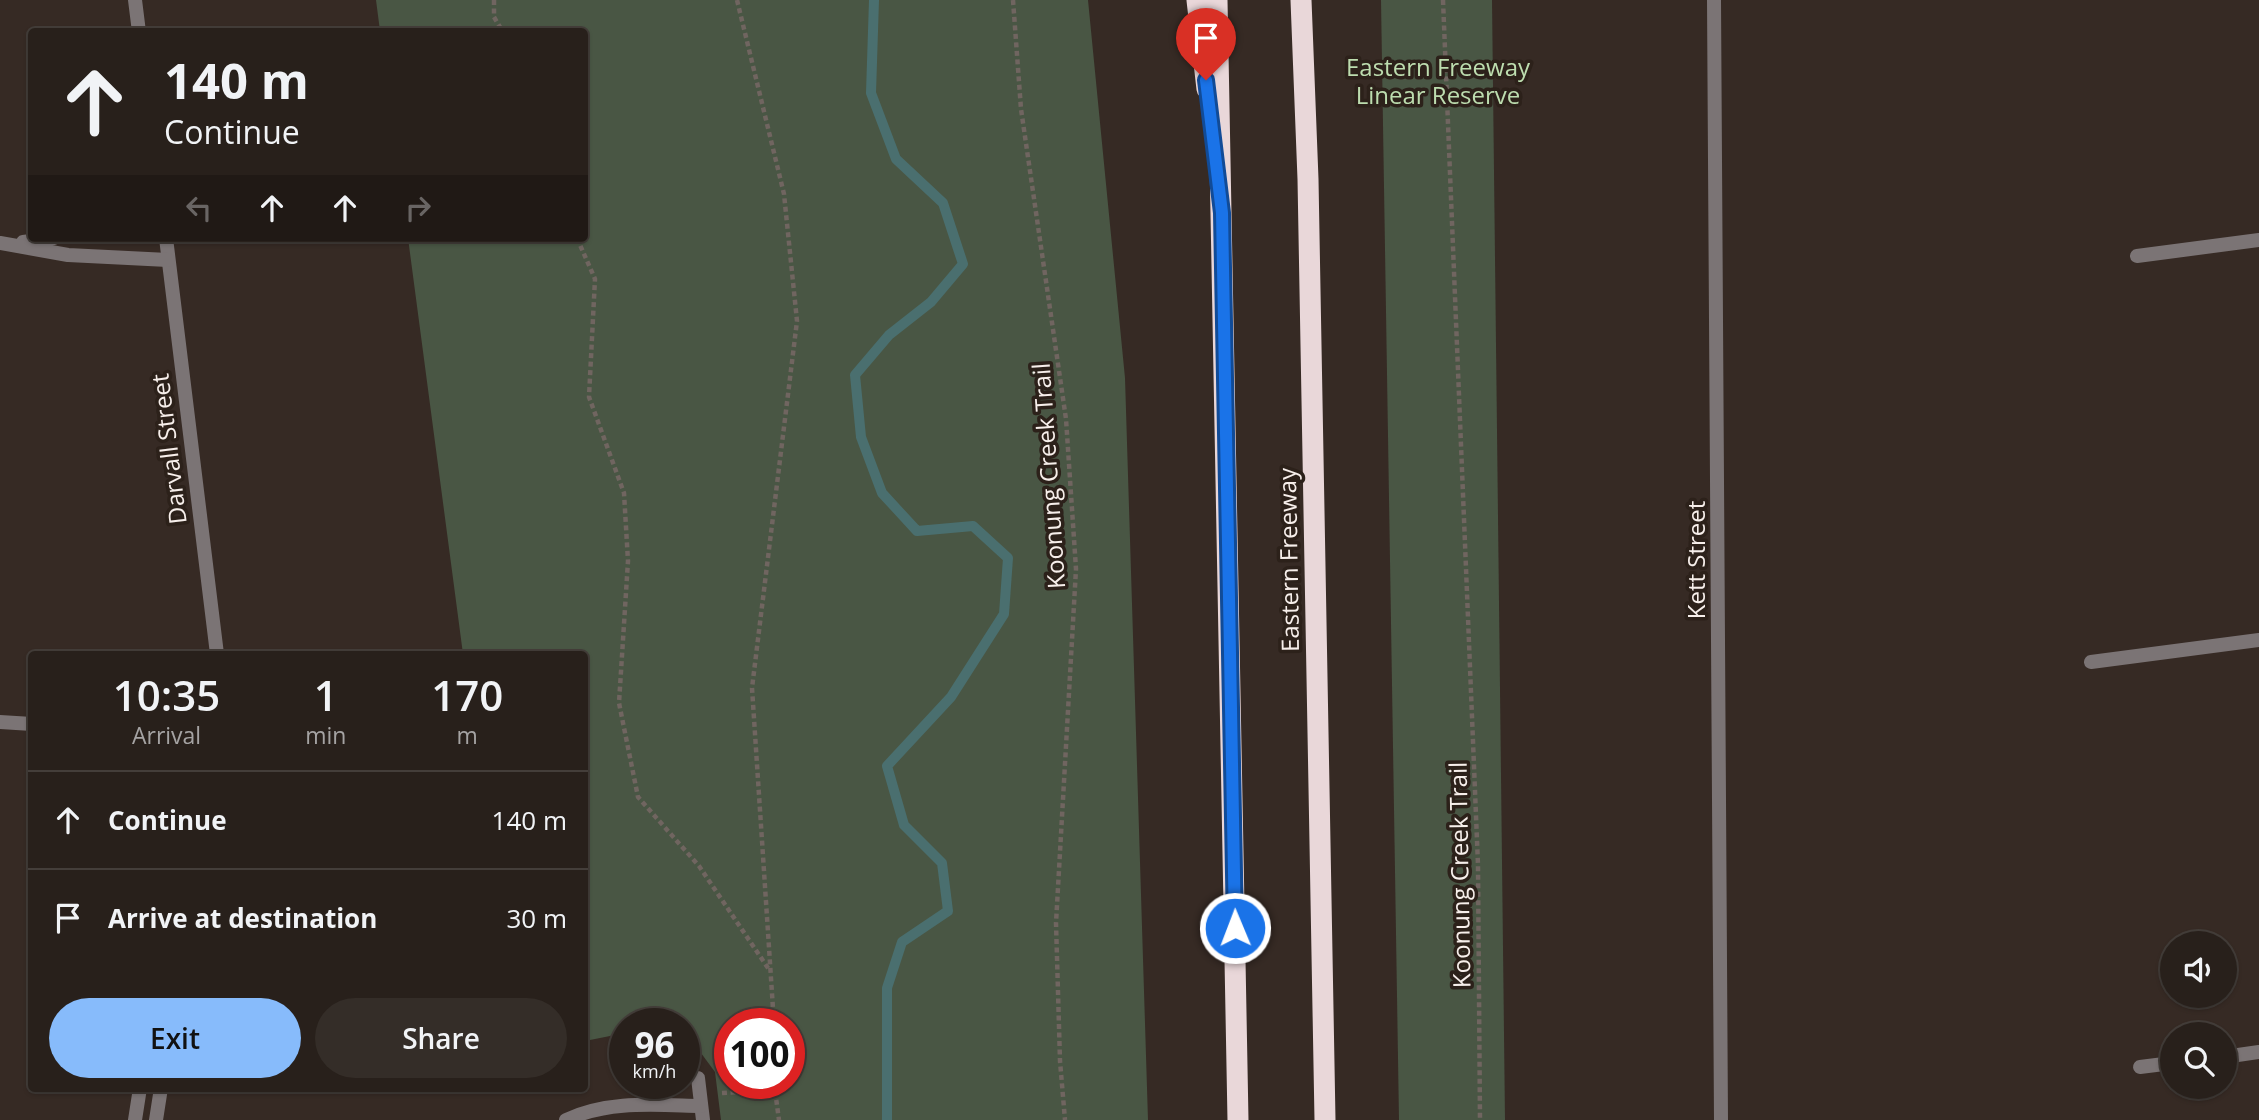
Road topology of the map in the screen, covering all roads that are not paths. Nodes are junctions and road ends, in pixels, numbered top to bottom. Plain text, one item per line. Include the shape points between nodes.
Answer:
1 (135, 0) edge
2 (1197, 0) edge
3 (1217, 0) edge
4 (1303, 0) edge
5 (1714, 0) edge
6 (138, 28) edge
7 (1222, 213) junction
8 (2259, 240) edge
9 (28, 241) edge
10 (166, 242) edge
11 (5, 243) edge
12 (2137, 256) dead end
13 (168, 260) junction
14 (2259, 640) edge
15 (217, 651) edge
16 (2091, 662) dead end
17 (0, 722) edge
18 (28, 724) edge
19 (2259, 1052) edge
20 (2237, 1055) edge
21 (2160, 1064) edge
22 (2140, 1067) dead end
23 (139, 1092) edge
24 (160, 1092) edge
25 (702, 1107) edge
26 (135, 1120) edge
27 (156, 1120) edge
28 (566, 1120) edge
29 (1238, 1120) edge
30 (1325, 1120) edge
31 (1721, 1120) edge

1 - 6 street
2 - 7 highway
3 - 7 highway
4 - 30 highway, Eastern Freeway
5 - 31 street, Kett Street
7 - 29 highway
8 - 12 street
9 - 11 street
10 - 13 street, Darvall Street
11 - 13 street via 68,256
13 - 15 street, Darvall Street
14 - 16 street
17 - 18 street
19 - 20 street
21 - 22 street
23 - 26 street
24 - 27 street
25 - 28 street via 618,1105

